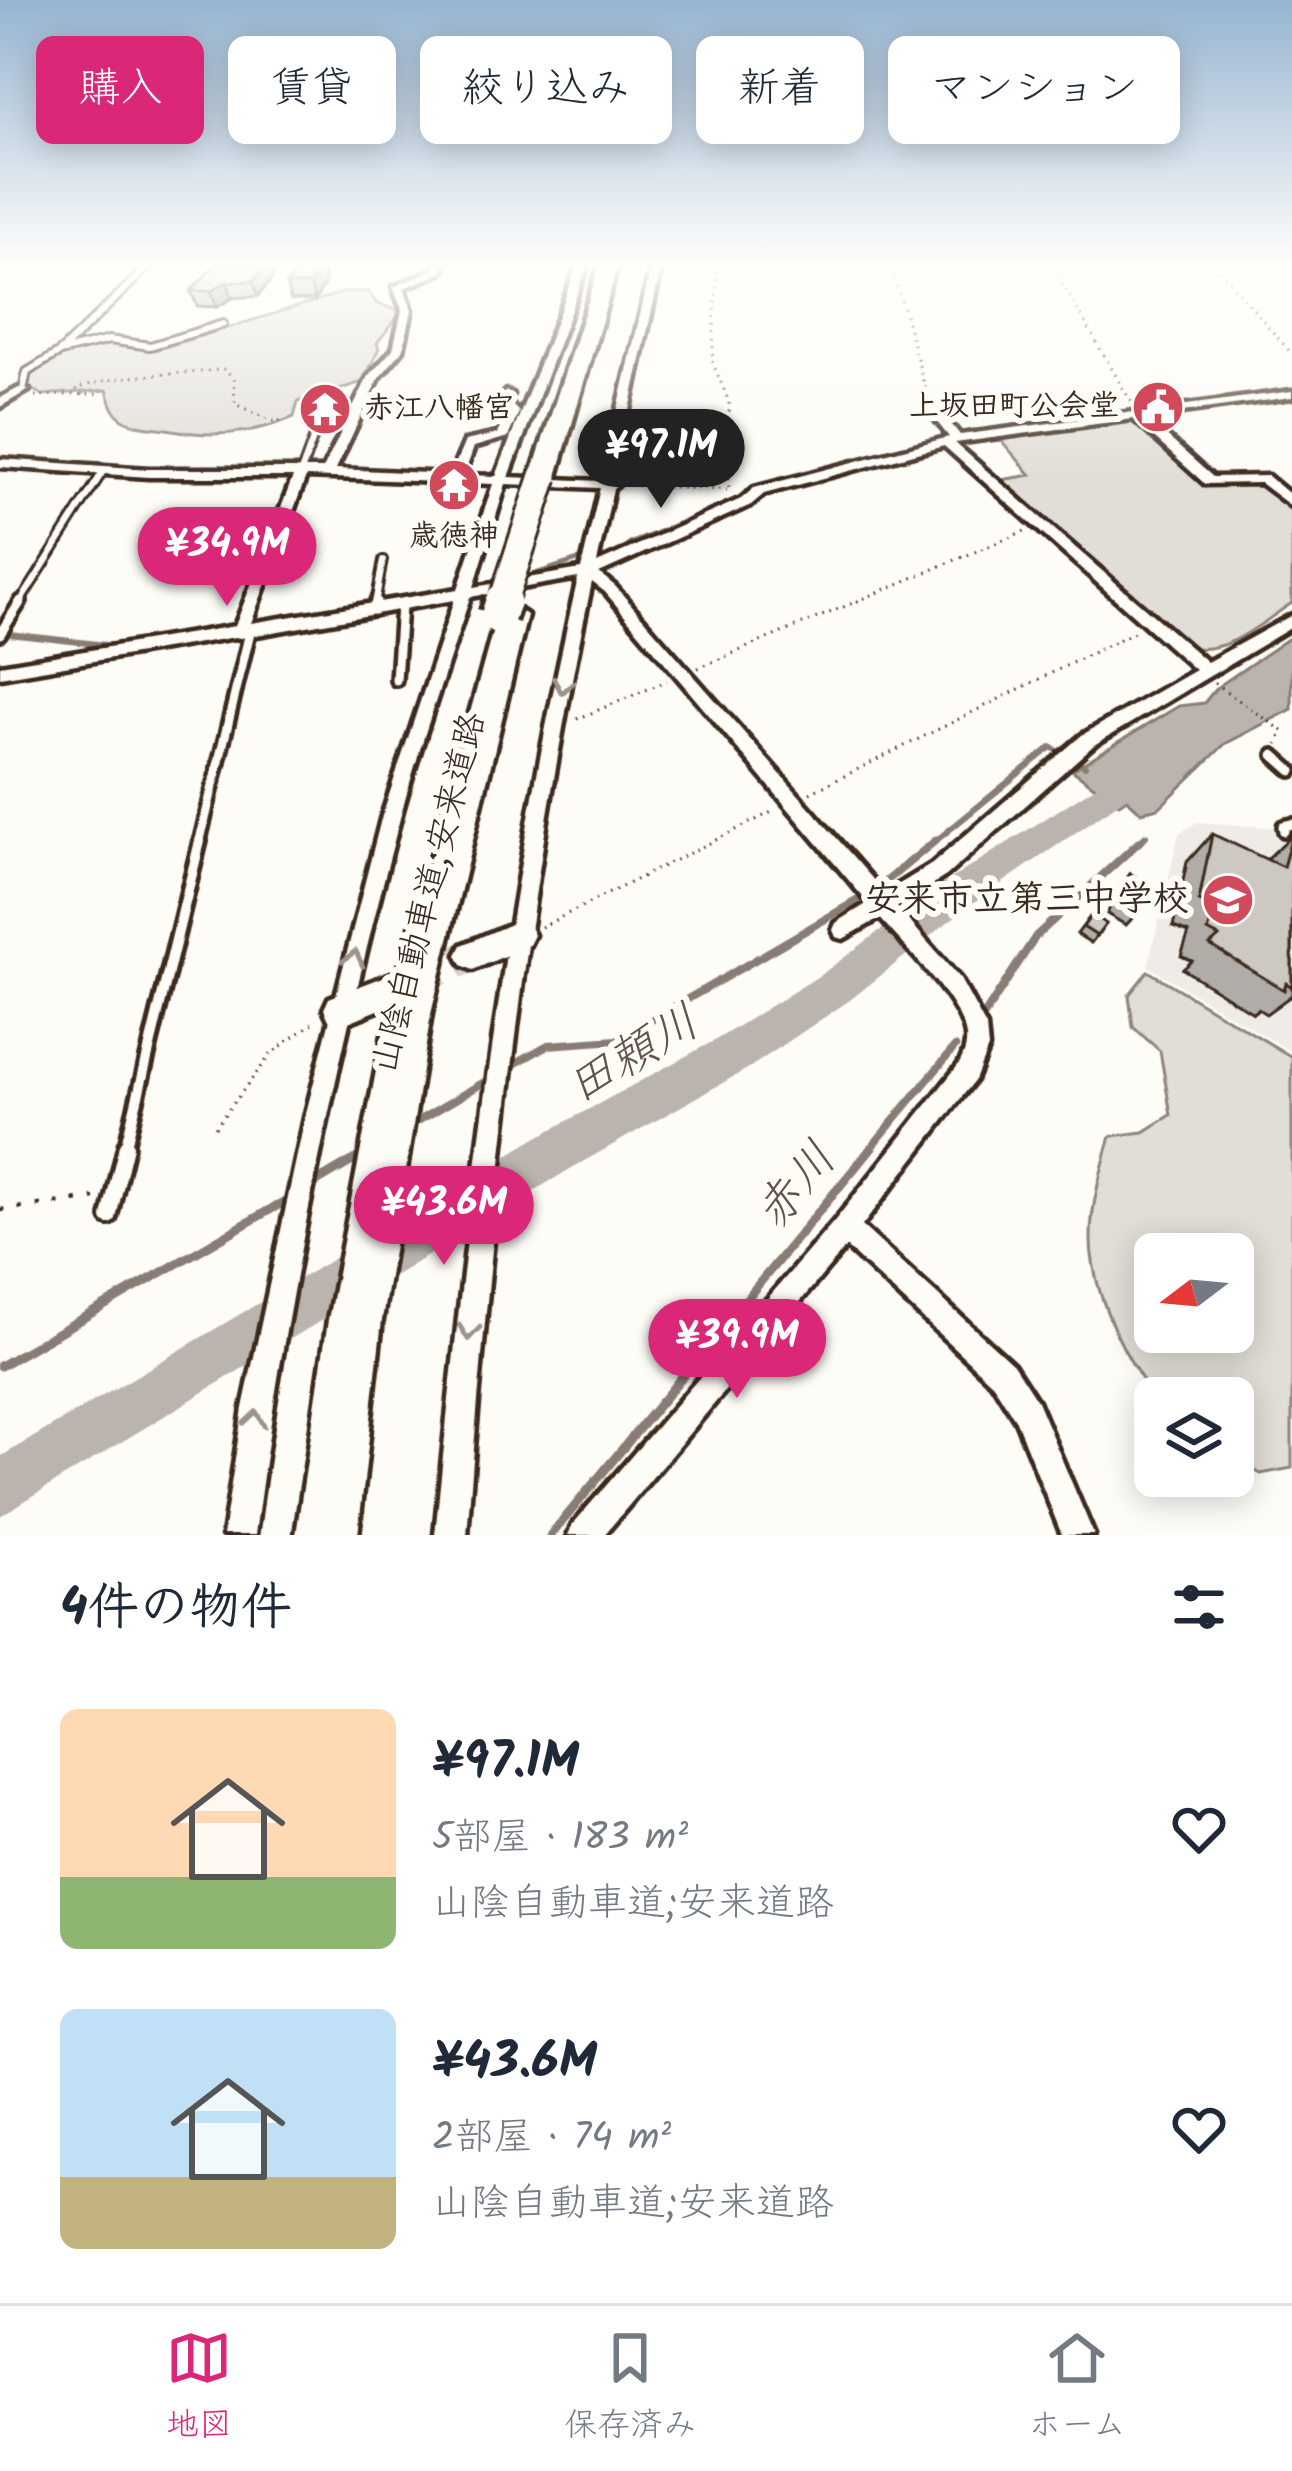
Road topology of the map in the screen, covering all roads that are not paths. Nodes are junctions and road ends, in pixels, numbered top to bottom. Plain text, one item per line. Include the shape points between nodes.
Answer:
1 (77, 336) edge
2 (186, 336) edge
3 (399, 336) edge
4 (551, 336) edge
5 (590, 336) edge
6 (645, 336) edge
7 (60, 352) junction
8 (23, 390) joint
9 (506, 394) dead end
10 (1292, 394) edge
11 (0, 403) edge
12 (931, 406) road end
13 (519, 412) junction
14 (1138, 417) junction
15 (320, 420) dead end
16 (951, 441) junction
17 (0, 463) edge
18 (104, 470) junction
19 (301, 472) junction
20 (328, 473) junction
21 (456, 478) junction
22 (501, 480) junction
23 (611, 485) junction
24 (1292, 503) edge
25 (383, 560) dead end
26 (589, 572) junction
27 (464, 595) junction
28 (374, 606) junction
29 (401, 606) junction
30 (1292, 620) edge
31 (244, 630) junction
32 (1, 632) edge
33 (0, 671) edge
34 (1206, 674) junction
35 (395, 680) dead end
36 (1274, 755) dead end
37 (1292, 771) edge
38 (884, 908) junction
39 (843, 930) dead end
40 (518, 935) junction
41 (472, 955) tunnel mouth
42 (399, 1006) junction
43 (340, 1009) junction
44 (109, 1217) dead end
45 (845, 1228) junction
46 (239, 1535) edge
47 (310, 1535) edge
48 (327, 1535) edge
49 (451, 1535) edge
50 (584, 1535) edge
51 (1078, 1535) edge

1 - 7 lane
2 - 7 lane
3 - 20 street via 398,350 374,377
4 - 13 street
5 - 42 highway, 山陰自動車道;安来道路, bridge
6 - 23 street
7 - 8 lane via 27,372
8 - 11 street
9 - 13 street via 501,401
10 - 14 street
12 - 16 street
13 - 21 street via 502,437 469,444
13 - 22 street
14 - 16 street
14 - 24 street via 1210,481 1264,479
15 - 19 lane
16 - 26 street via 759,491
16 - 34 street
17 - 18 street
18 - 19 street
18 - 32 lane
19 - 20 street
19 - 31 street
20 - 21 street
21 - 22 street
22 - 23 street
22 - 27 street
23 - 26 street
25 - 28 lane
26 - 27 street
26 - 38 street
26 -> 40 street
27 - 29 street
43 -> 27 street via 390,820
28 - 29 street
28 - 31 street
29 - 35 lane
30 - 34 street
31 - 33 street
31 - 44 lane
34 - 38 street via 1088,740
36 - 37 lane
38 - 39 street
38 - 45 street via 944,977 976,1027 979,1052
40 - 41 street
40 -> 49 street
42 - 43 street
42 - 47 highway, 山陰自動車道;安来道路 via 339,1320
42 - 48 highway, 山陰自動車道;安来道路
46 -> 43 street via 257,1408
45 - 50 street
45 - 51 street via 1003,1374 1027,1411

